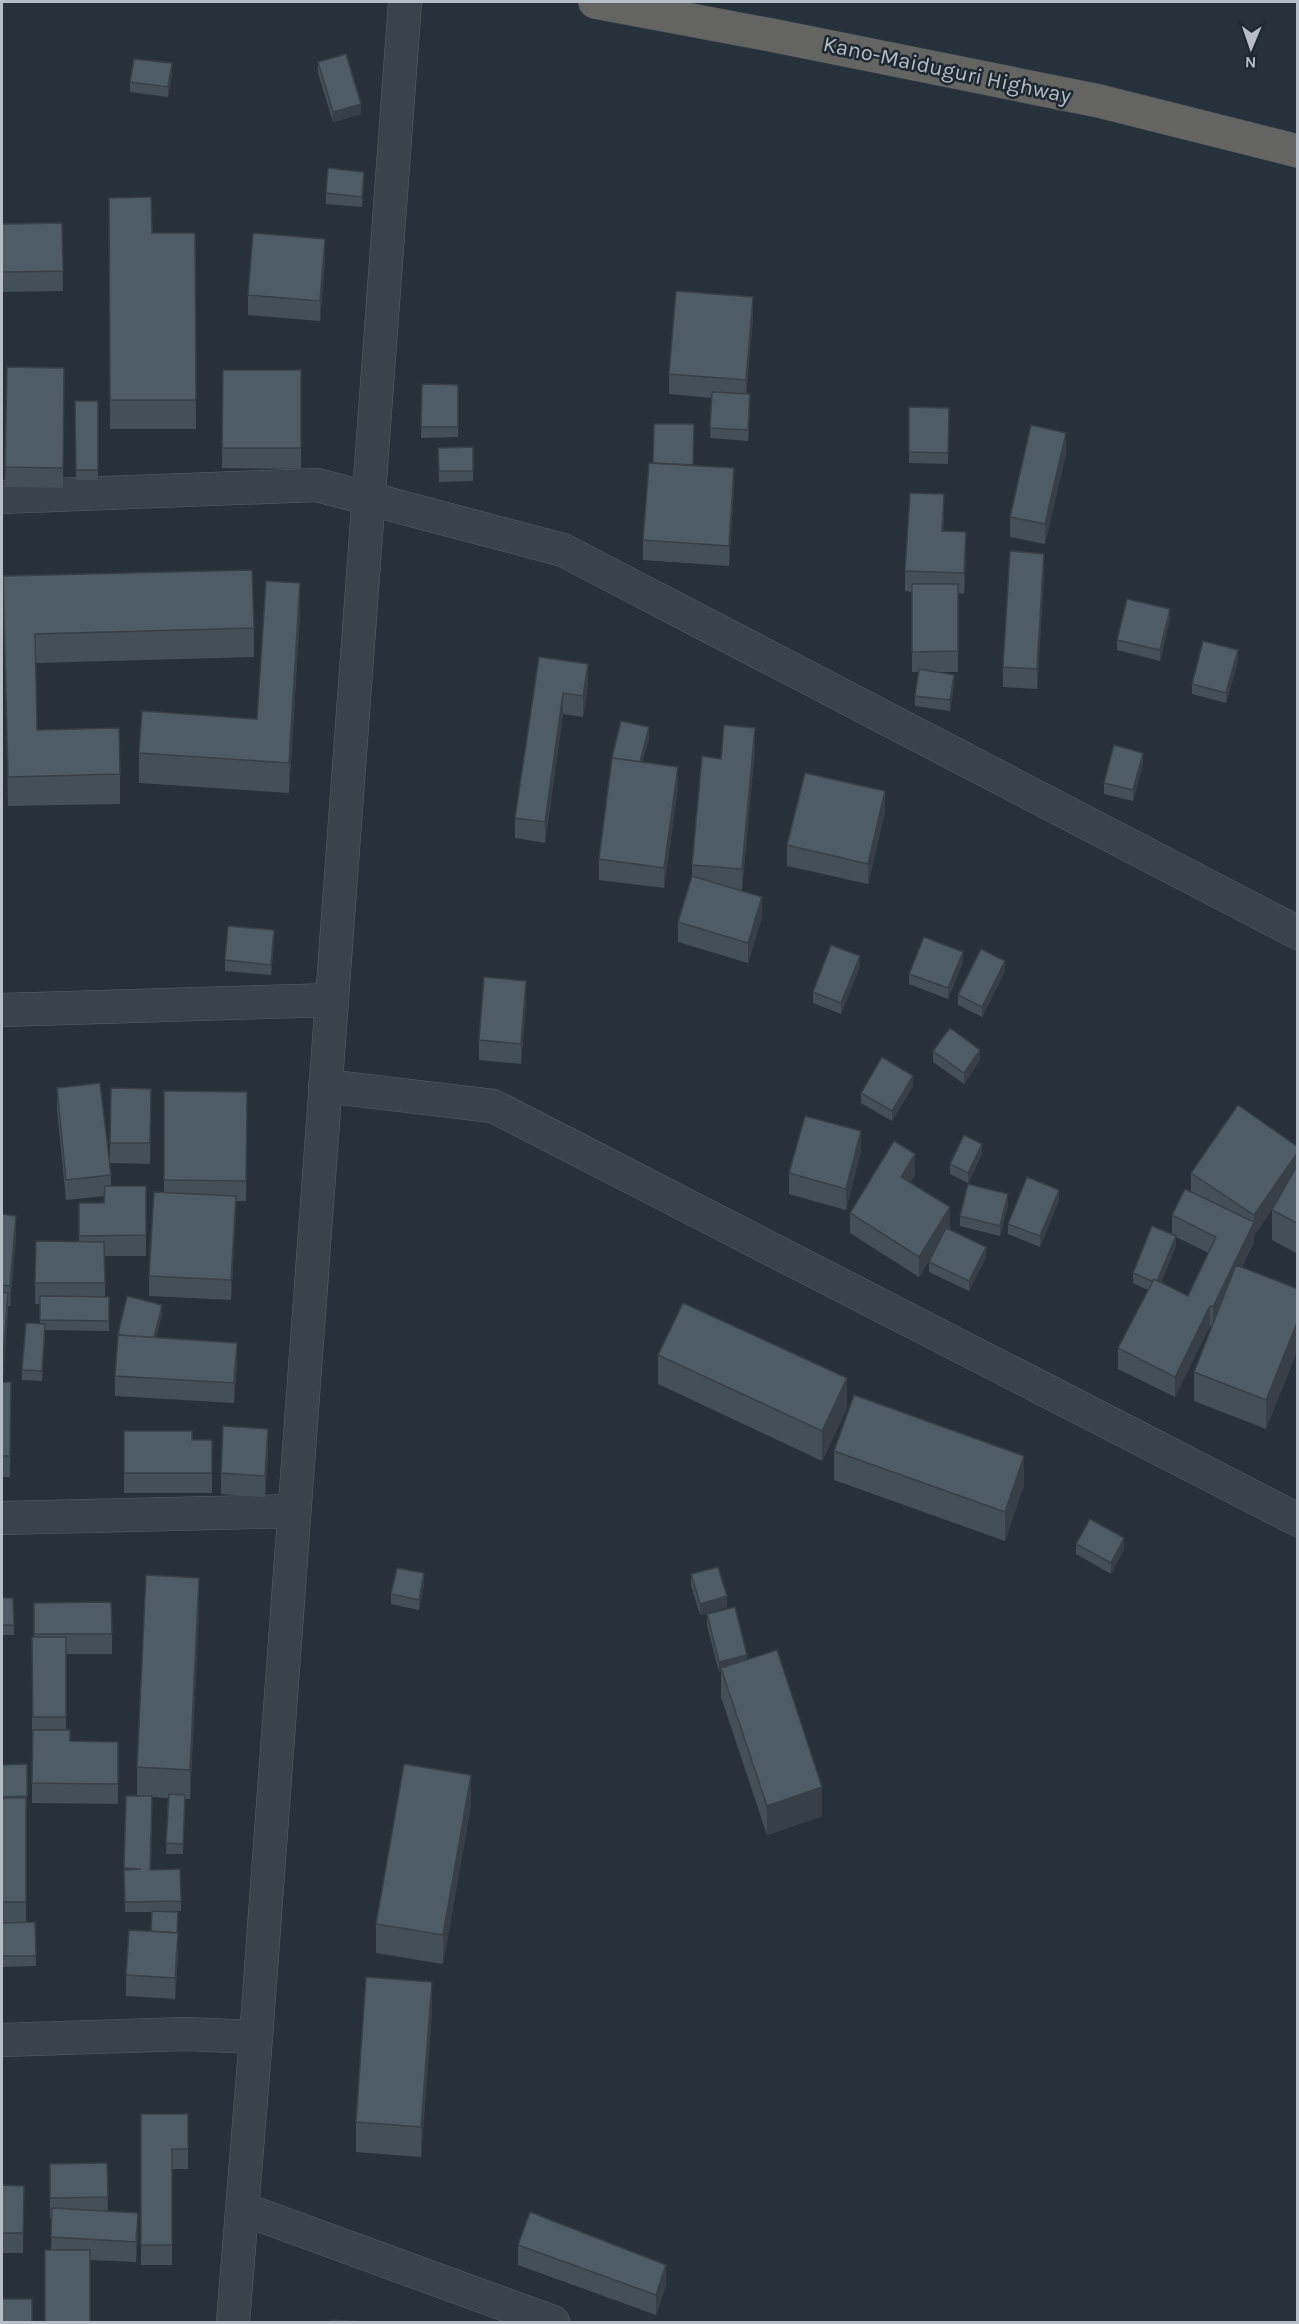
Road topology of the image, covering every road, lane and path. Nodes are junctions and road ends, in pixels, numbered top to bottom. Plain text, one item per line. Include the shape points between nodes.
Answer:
1 (405, 2) edge
2 (595, 2) edge
3 (1298, 151) edge
4 (2, 497) edge
5 (368, 498) junction
6 (1298, 933) edge
7 (332, 1000) junction
8 (2, 1010) edge
9 (325, 1086) junction
10 (294, 1511) junction
11 (2, 1518) edge
12 (1298, 1520) edge
13 (256, 2037) junction
14 (2, 2040) edge
15 (243, 2209) junction
16 (232, 2322) edge
17 (554, 2322) edge

1 - 5 street
2 - 3 highway, Kano-Maiduguri Highway via 1098,101
4 - 5 street via 317,485
5 - 6 street via 563,550
5 - 7 street
7 - 8 street
7 - 9 street
9 - 10 street
9 - 12 street via 493,1106
10 - 11 street
10 - 13 street
13 - 14 street via 186,2034
13 - 15 street
15 - 16 street
15 - 17 street

